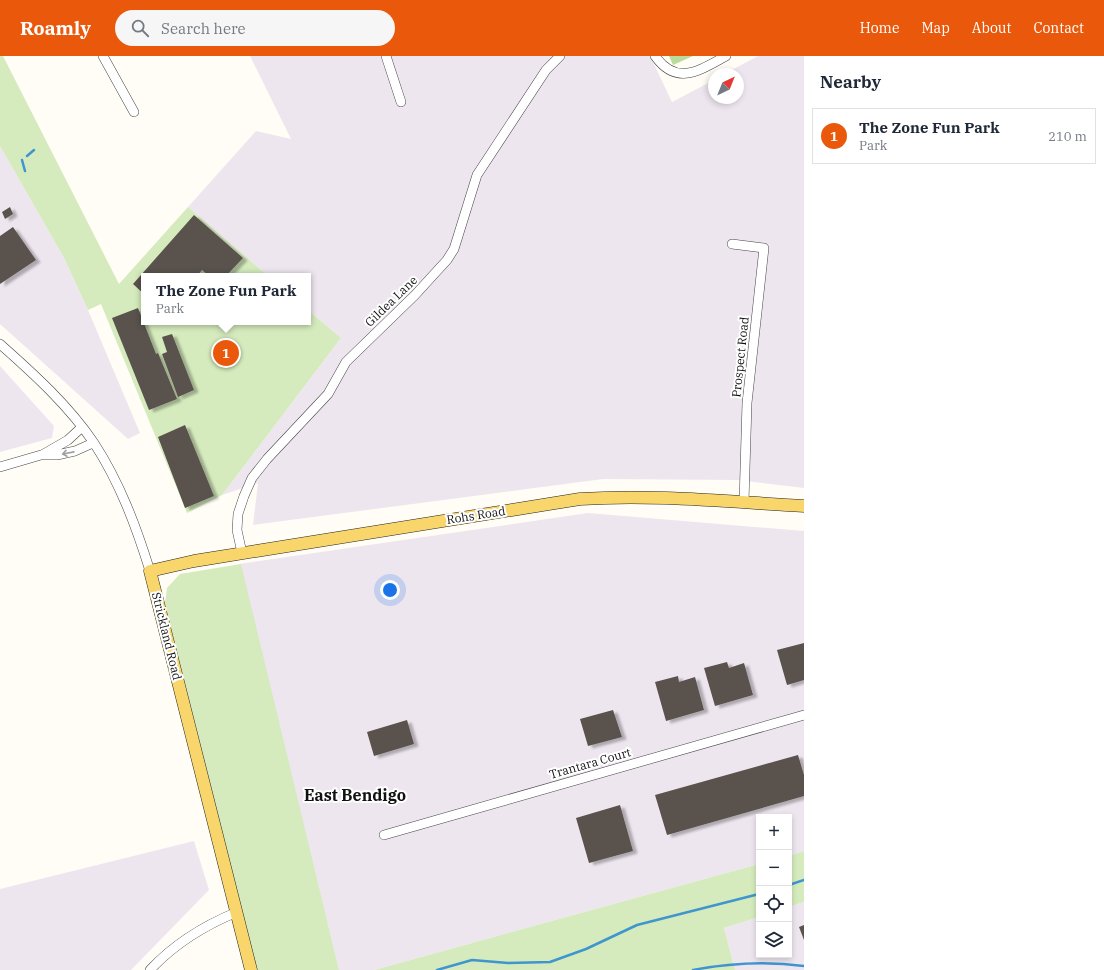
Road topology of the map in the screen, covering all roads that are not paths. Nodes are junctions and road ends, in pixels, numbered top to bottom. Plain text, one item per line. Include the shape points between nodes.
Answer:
1 (103, 56) edge
2 (386, 56) edge
3 (560, 56) edge
4 (655, 56) edge
5 (726, 56) edge
6 (401, 102) dead end
7 (134, 112) dead end
8 (732, 244) dead end
9 (0, 344) edge
10 (82, 427) junction
11 (93, 443) junction
12 (41, 456) junction
13 (0, 467) edge
14 (744, 502) junction
15 (804, 506) edge
16 (242, 553) junction
17 (150, 571) junction
18 (804, 715) edge
19 (384, 835) dead end
20 (237, 912) junction
21 (150, 970) edge
22 (251, 970) edge

1 - 7 street
2 - 6 street
3 - 16 street, Gildea Lane via 546,70 477,176 454,249 447,260 346,362 328,394 267,458 252,478 238,514 237,530
4 - 5 street via 668,70 685,73
8 - 14 street, Prospect Road via 764,248 747,403
9 - 10 street, Strickland Road
10 - 11 street, Strickland Road
10 - 12 street via 68,440
11 -> 12 street via 75,451
11 - 17 street, Strickland Road via 129,509
12 - 13 street
14 - 15 main road, Rohs Road
14 - 16 main road, Rohs Road via 635,498 580,499
16 - 17 main road, Rohs Road
17 - 20 main road, Strickland Road
18 - 19 street, Trantara Court
20 - 21 street via 186,938
20 - 22 main road, Strickland Road

